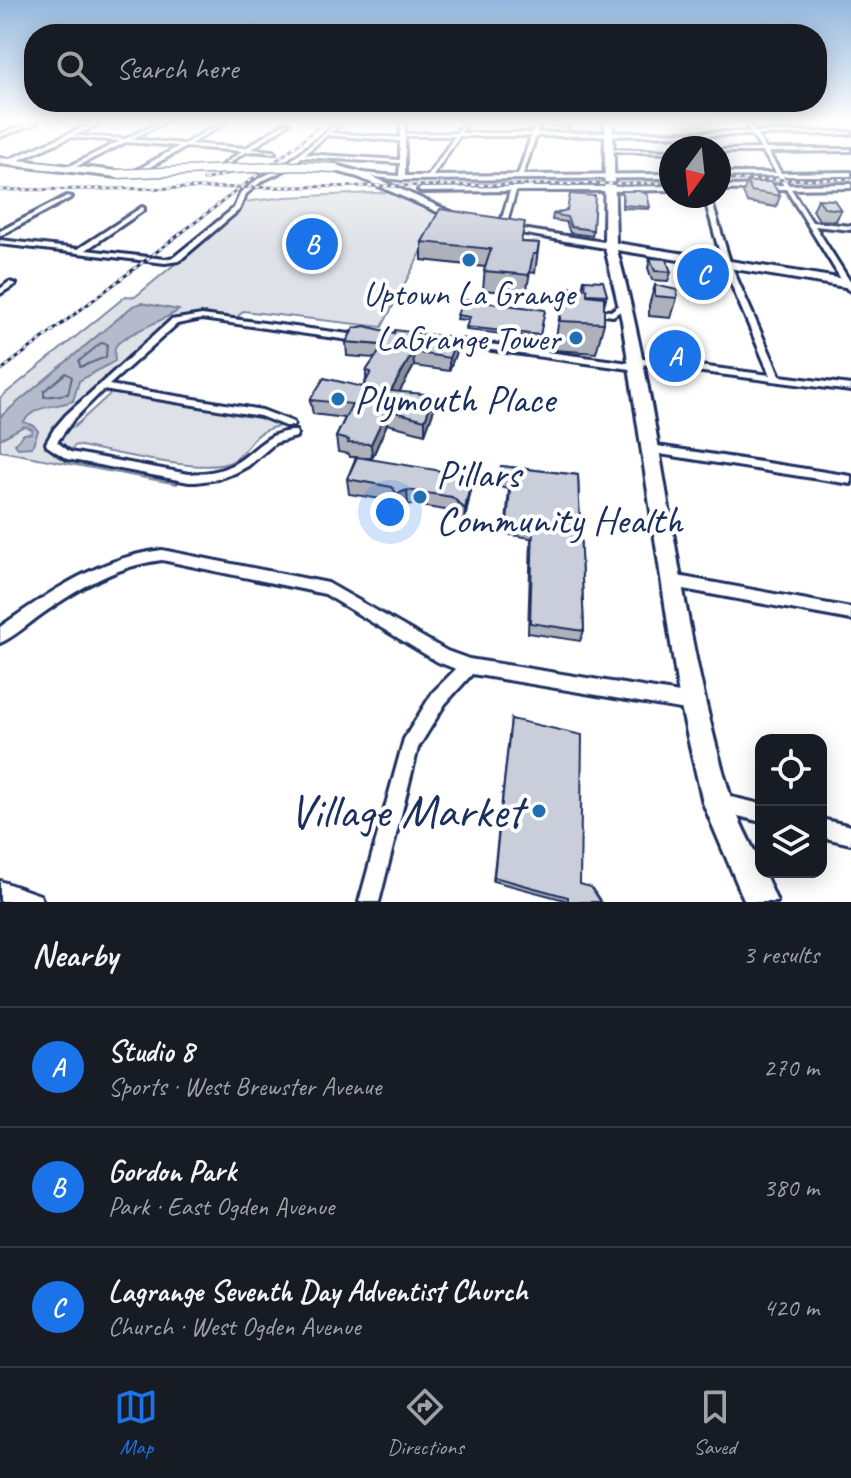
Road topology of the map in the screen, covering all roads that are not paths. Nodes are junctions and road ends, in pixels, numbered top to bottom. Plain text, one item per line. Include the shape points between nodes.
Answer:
1 (31, 165) edge
2 (76, 165) edge
3 (149, 165) edge
4 (225, 165) edge
5 (288, 165) edge
6 (402, 165) edge
7 (438, 165) edge
8 (524, 165) edge
9 (609, 165) edge
10 (774, 165) edge
11 (68, 169) junction
12 (137, 172) junction
13 (851, 174) edge
14 (361, 175) junction
15 (731, 175) edge
16 (780, 175) junction
17 (520, 177) junction
18 (659, 177) edge
19 (402, 178) junction
20 (429, 178) junction
21 (609, 182) junction
22 (380, 184) junction
23 (851, 186) edge
24 (659, 187) edge
25 (787, 187) junction
26 (731, 188) edge
27 (514, 189) junction
28 (421, 190) dead end
29 (69, 197) dead end
30 (710, 208) edge
31 (142, 209) dead end
32 (505, 219) junction
33 (476, 222) edge
34 (492, 224) joint
35 (812, 224) junction
36 (851, 228) edge
37 (517, 232) junction
38 (0, 234) edge
39 (0, 242) edge
40 (610, 247) junction
41 (79, 251) junction
42 (727, 265) junction
43 (12, 284) dead end
44 (850, 285) edge
45 (0, 292) edge
46 (626, 309) junction
47 (584, 310) edge
48 (376, 332) edge
49 (435, 340) edge
50 (637, 364) junction
51 (776, 378) junction
52 (103, 387) junction
53 (851, 388) edge
54 (651, 449) junction
55 (851, 480) edge
56 (672, 581) junction
57 (851, 614) edge
58 (0, 636) edge
59 (469, 666) junction
60 (693, 703) junction
61 (721, 812) junction
62 (755, 813) edge
63 (827, 829) edge
64 (851, 835) edge
65 (0, 891) edge
66 (33, 902) edge
67 (369, 902) edge
68 (761, 902) edge

1 - 11 main road
2 - 11 street
3 - 12 street
4 - 12 street
5 - 41 street via 254,184 241,195 237,209 179,257 165,261
6 - 19 street
7 - 20 street
8 - 17 street
9 - 21 main road
10 - 16 street
11 - 12 street
11 - 14 main road, bridge via 148,175 299,166
13 - 16 street
14 - 19 street
14 - 22 main road
15 - 16 street
16 - 25 street
17 - 20 street
17 - 21 street
18 - 21 street
19 - 20 street
19 - 22 street
21 - 24 street
21 - 27 street
21 - 40 main road
22 - 33 main road
23 - 25 street
25 - 26 street
25 - 35 street
27 - 28 street
27 - 32 street
29 - 38 street
30 - 42 street
31 - 41 street
32 - 34 street
32 - 37 street
34 - 37 main road
35 - 36 street
35 - 44 street
37 - 40 main road
39 - 41 street
40 - 42 main road
40 - 46 main road
42 - 44 main road
42 - 51 street
43 - 45 street
46 - 47 street via 613,314
46 - 50 main road
48 - 52 street via 349,337 193,316 174,322
49 - 50 street
50 - 51 street
50 - 54 main road
51 - 53 street
52 - 52 street via 262,413 291,429 267,440 230,471 204,478 58,451 53,437
54 - 55 street
54 - 56 main road
56 - 57 street
56 - 60 main road
58 - 59 street via 105,569 136,557 162,555 328,589 443,657
59 - 60 street
59 - 67 street via 439,698 410,745
60 - 61 main road
61 - 62 street
61 - 68 main road
63 - 64 street
65 - 66 street

